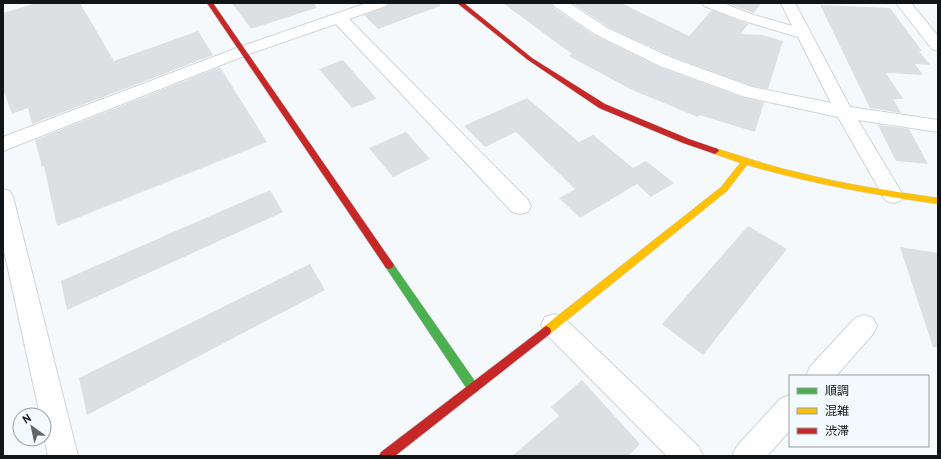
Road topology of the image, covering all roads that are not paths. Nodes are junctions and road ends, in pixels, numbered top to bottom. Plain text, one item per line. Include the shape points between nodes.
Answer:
1 (210, 3) edge
2 (381, 3) edge
3 (460, 3) edge
4 (559, 3) edge
5 (709, 3) edge
6 (788, 3) edge
7 (903, 3) edge
8 (355, 7) edge
9 (338, 18) junction
10 (802, 34) junction
11 (938, 46) edge
12 (243, 51) junction
13 (844, 112) junction
14 (938, 126) edge
15 (3, 144) edge
16 (745, 162) junction
17 (893, 195) junction
18 (3, 197) edge
19 (938, 201) edge
20 (520, 206) dead end
21 (554, 325) junction
22 (864, 326) dead end
23 (820, 375) edge
24 (473, 388) junction
25 (789, 410) edge
26 (63, 456) edge
27 (385, 456) edge
28 (688, 456) edge
29 (747, 456) edge

1 - 12 street
2 - 8 street
3 - 16 street via 530,59 602,106
4 - 13 street via 601,31 666,62 748,92
5 - 10 street
6 - 10 street
7 - 11 street
8 - 9 street
9 - 12 street
9 - 20 street
10 - 13 street
12 - 15 street
12 - 24 street
13 - 14 street
13 - 17 street
16 - 17 street via 808,179
16 - 21 street via 724,189
17 - 19 street
18 - 26 street
21 - 24 street
21 - 28 street
22 - 23 street
24 - 27 street
25 - 29 street

